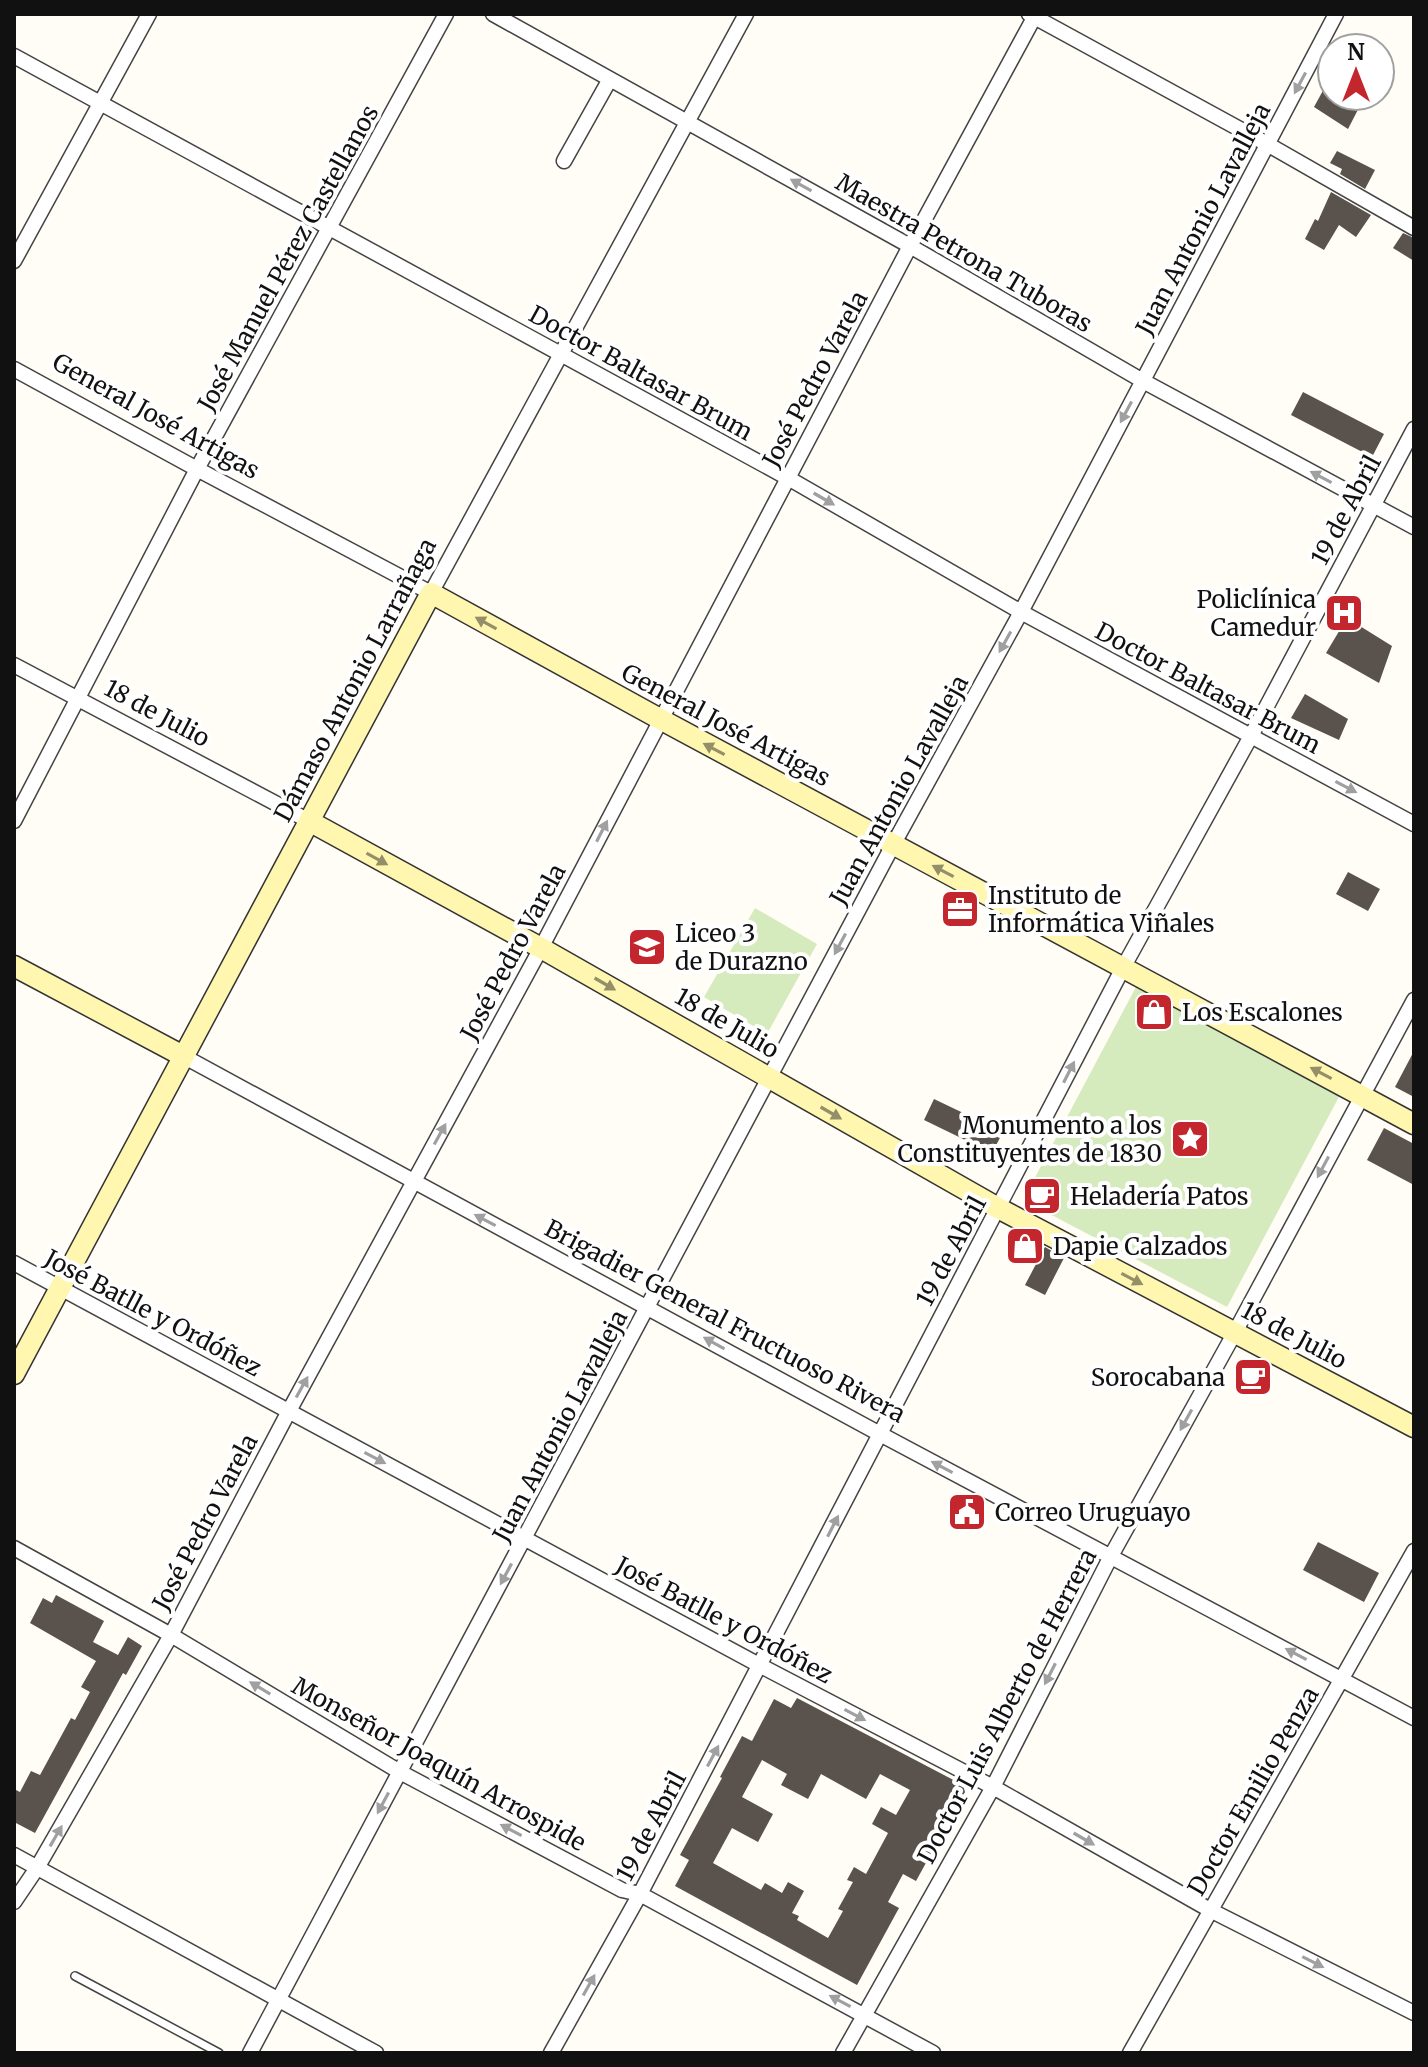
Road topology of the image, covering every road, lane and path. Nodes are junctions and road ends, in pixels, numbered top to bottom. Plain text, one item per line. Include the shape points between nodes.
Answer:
1 (149, 14) edge
2 (446, 14) edge
3 (493, 14) edge
4 (746, 14) edge
5 (1336, 14) edge
6 (1033, 15) edge
7 (14, 56) edge
8 (610, 79) junction
9 (100, 103) junction
10 (687, 123) junction
11 (1267, 144) junction
12 (564, 161) dead end
13 (330, 228) junction
14 (1414, 228) edge
15 (910, 246) junction
16 (14, 261) edge
17 (559, 354) junction
18 (14, 369) edge
19 (1143, 381) junction
20 (1414, 429) edge
21 (197, 469) junction
22 (788, 478) junction
23 (1373, 505) junction
24 (1414, 527) edge
25 (431, 593) junction
26 (1021, 612) junction
27 (14, 665) edge
28 (78, 701) junction
29 (660, 719) junction
30 (1251, 736) junction
31 (14, 821) edge
32 (309, 821) junction
33 (1414, 824) edge
34 (893, 845) junction
35 (541, 948) junction
36 (14, 966) edge
37 (1124, 966) junction
38 (1414, 1000) edge
39 (183, 1056) junction
40 (769, 1077) junction
41 (1361, 1095) junction
42 (1414, 1124) edge
43 (413, 1182) junction
44 (998, 1208) junction
45 (14, 1263) edge
46 (60, 1287) junction
47 (648, 1307) junction
48 (1234, 1334) junction
49 (14, 1374) edge
50 (289, 1411) junction
51 (1414, 1427) edge
52 (880, 1434) junction
53 (524, 1539) junction
54 (14, 1548) edge
55 (1414, 1551) edge
56 (1111, 1556) junction
57 (171, 1635) junction
58 (761, 1666) junction
59 (1343, 1679) junction
60 (1414, 1718) edge
61 (400, 1772) junction
62 (993, 1787) junction
63 (14, 1855) edge
64 (37, 1868) junction
65 (640, 1894) junction
66 (14, 1902) edge
67 (1210, 1910) junction
68 (75, 1976) dead end
69 (279, 1999) junction
70 (1414, 2013) edge
71 (865, 2015) junction
72 (219, 2053) edge
73 (250, 2053) edge
74 (376, 2053) edge
75 (551, 2053) edge
76 (843, 2053) edge
77 (933, 2053) edge
78 (1130, 2053) edge

1 - 9 street
2 - 13 street, José Manuel Pérez Castellanos
3 - 8 street, Maestra Petrona Tuboras
4 - 10 street, Dámaso Antonio Larrañaga
5 -> 11 street, Juan Antonio Lavalleja
6 - 11 street
6 - 15 street, José Pedro Varela
7 - 9 street, Doctor Baltasar Brum
8 - 10 street, Maestra Petrona Tuboras
8 - 12 street
9 - 13 street, Doctor Baltasar Brum
9 - 16 street
15 -> 10 street, Maestra Petrona Tuboras
10 - 17 street, Dámaso Antonio Larrañaga
11 - 14 street
11 - 19 street, Juan Antonio Lavalleja
13 - 17 street, Doctor Baltasar Brum
13 - 21 street, José Manuel Pérez Castellanos
15 - 19 street, Maestra Petrona Tuboras
15 - 22 street, José Pedro Varela
17 - 22 street, Doctor Baltasar Brum
17 - 25 street, Dámaso Antonio Larrañaga
18 - 21 street, General José Artigas
23 -> 19 street, Maestra Petrona Tuboras
19 -> 26 street, Juan Antonio Lavalleja
20 - 23 street, 19 de Abril
21 - 25 street, General José Artigas
21 - 28 street, José Manuel Pérez Castellanos
22 -> 26 street, Doctor Baltasar Brum
22 - 29 street, José Pedro Varela
23 - 24 street, Maestra Petrona Tuboras
23 - 30 street, 19 de Abril
29 -> 25 street, General José Artigas
25 - 32 street, Dámaso Antonio Larrañaga
26 - 30 street, Doctor Baltasar Brum
26 -> 34 street, Juan Antonio Lavalleja
27 - 28 street, 18 de Julio
28 - 31 street, José Manuel Pérez Castellanos
28 - 32 street, 18 de Julio
34 -> 29 street, General José Artigas
35 -> 29 street, José Pedro Varela
30 -> 33 street, Doctor Baltasar Brum
30 - 37 street, 19 de Abril
32 -> 35 street, 18 de Julio
32 - 39 street, Dámaso Antonio Larrañaga
37 -> 34 street, General José Artigas
34 -> 40 street, Juan Antonio Lavalleja
35 -> 40 street, 18 de Julio
43 -> 35 street, José Pedro Varela
36 - 39 street, Brigadier General Fructuoso Rivera
41 -> 37 street, General José Artigas
44 -> 37 street, 19 de Abril
38 - 41 street, Doctor Luis Alberto de Herrera
39 - 43 street, Brigadier General Fructuoso Rivera
39 - 46 street, Dámaso Antonio Larrañaga
40 -> 44 street, 18 de Julio
40 - 47 street, Juan Antonio Lavalleja
41 - 42 street, General José Artigas
41 -> 48 street, Doctor Luis Alberto de Herrera
47 -> 43 street, Brigadier General Fructuoso Rivera
50 -> 43 street, José Pedro Varela
44 -> 48 street, 18 de Julio
44 - 52 street, 19 de Abril
45 - 46 street, José Batlle y Ordóñez
46 - 49 street, Dámaso Antonio Larrañaga
46 - 50 street, José Batlle y Ordóñez
52 -> 47 street, Brigadier General Fructuoso Rivera
47 - 53 street, Juan Antonio Lavalleja
48 - 51 street, 18 de Julio
48 -> 56 street, Doctor Luis Alberto de Herrera
50 -> 53 street, José Batlle y Ordóñez
50 - 57 street, José Pedro Varela
56 -> 52 street, Brigadier General Fructuoso Rivera
58 -> 52 street, 19 de Abril
53 - 58 street, José Batlle y Ordóñez
53 -> 61 street, Juan Antonio Lavalleja
54 - 57 street, Monseñor Joaquín Arrospide
55 - 59 street, Doctor Emilio Penza
59 -> 56 street, Brigadier General Fructuoso Rivera
56 -> 62 street, Doctor Luis Alberto de Herrera
61 -> 57 street, Monseñor Joaquín Arrospide
64 -> 57 street, José Pedro Varela
58 -> 62 street, José Batlle y Ordóñez
65 -> 58 street, 19 de Abril
59 - 60 street, Brigadier General Fructuoso Rivera
59 - 67 street, Doctor Emilio Penza
65 -> 61 street, Monseñor Joaquín Arrospide via 622,1890
61 -> 69 street, Juan Antonio Lavalleja
62 -> 67 street, José Batlle y Ordóñez
62 - 71 street, Doctor Luis Alberto de Herrera
63 - 64 street
64 - 66 street, José Pedro Varela
64 - 69 street
71 -> 65 street, Monseñor Joaquín Arrospide
75 -> 65 street, 19 de Abril
67 -> 70 street, José Batlle y Ordóñez
67 - 78 street, Doctor Emilio Penza
68 - 72 lane
69 - 73 street, Juan Antonio Lavalleja
69 - 74 street
71 - 76 street, Doctor Luis Alberto de Herrera
71 - 77 street, Monseñor Joaquín Arrospide

